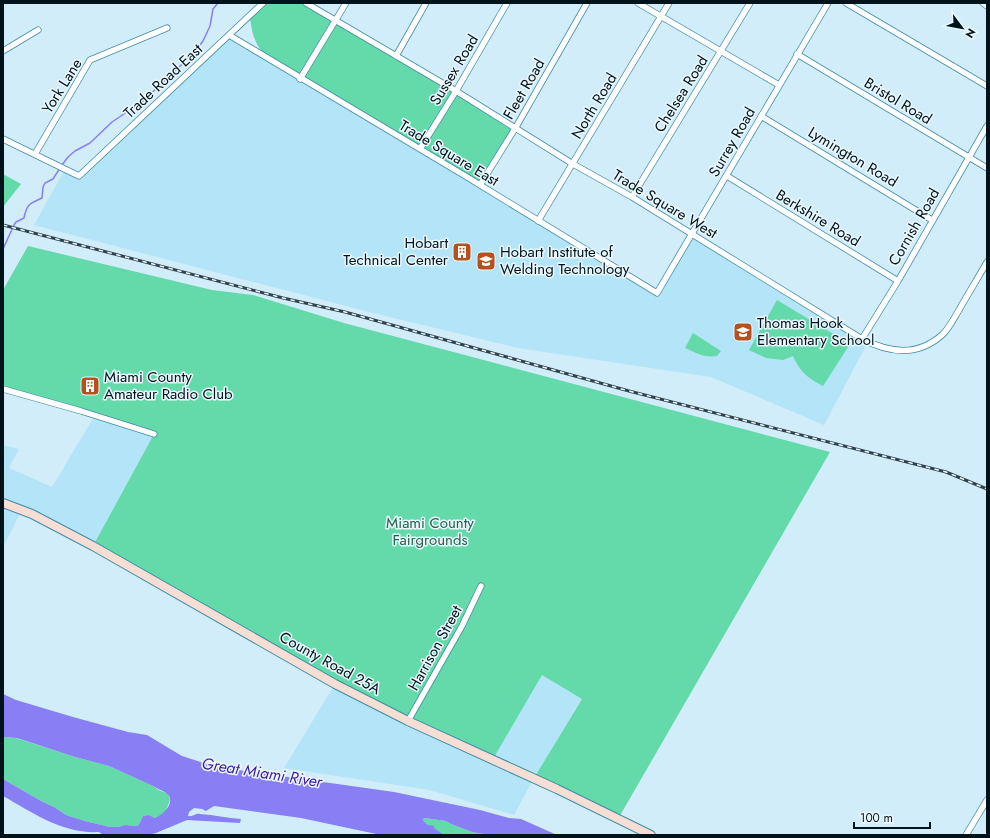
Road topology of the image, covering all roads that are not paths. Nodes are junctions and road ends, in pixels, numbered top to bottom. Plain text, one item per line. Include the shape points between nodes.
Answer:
1 (263, 3) edge
2 (306, 3) edge
3 (346, 3) edge
4 (426, 3) edge
5 (507, 3) edge
6 (587, 3) edge
7 (638, 3) edge
8 (669, 3) edge
9 (750, 3) edge
10 (828, 3) edge
11 (846, 3) edge
12 (983, 3) edge
13 (987, 6) edge
14 (661, 17) junction
15 (336, 21) junction
16 (168, 28) dead end
17 (38, 30) dead end
18 (228, 35) junction
19 (3, 51) edge
20 (721, 51) junction
21 (797, 54) junction
22 (396, 56) junction
23 (300, 79) junction
24 (779, 85) junction
25 (987, 86) edge
26 (456, 91) junction
27 (761, 116) junction
28 (987, 126) edge
29 (516, 127) junction
30 (3, 139) edge
31 (420, 149) junction
32 (35, 154) junction
33 (968, 157) junction
34 (573, 164) junction
35 (987, 168) edge
36 (727, 176) junction
37 (480, 185) junction
38 (632, 196) junction
39 (932, 220) junction
40 (538, 221) junction
41 (692, 235) junction
42 (987, 262) edge
43 (898, 280) junction
44 (656, 293) joint
45 (862, 339) junction
46 (3, 389) edge
47 (154, 434) dead end
48 (3, 503) edge
49 (481, 586) dead end
50 (408, 721) junction
51 (987, 800) edge
52 (651, 835) edge
53 (966, 835) edge

1 - 18 street, Trade Road East
2 - 15 street, Trade Square West
3 - 15 street
4 - 22 street
5 - 26 street, Sussex Road
6 - 29 street, Fleet Road
7 - 14 street
8 - 14 street, North Road
9 - 20 street, Chelsea Road
10 - 21 street, Surrey Road
11 - 25 street
12 - 13 street
14 - 20 street
14 - 34 street, North Road
15 - 22 street, Trade Square West
15 - 23 street
16 - 32 street, York Lane via 90,60
17 - 19 street
18 - 23 street, Trade Square East
18 - 32 street, Trade Road East via 79,176
20 - 24 street
20 - 38 street, Chelsea Road
21 - 24 street, Surrey Road
21 - 33 street, Bristol Road
22 - 26 street, Trade Square West
23 - 31 street, Trade Square East
24 - 27 street, Surrey Road
26 - 29 street, Trade Square West
26 - 31 street, Sussex Road
27 - 36 street, Surrey Road
27 - 39 street, Lymington Road
28 - 33 street, Cornish Road
29 - 34 street, Trade Square West
29 - 37 street, Fleet Road
30 - 32 street
31 - 37 street, Trade Square East
33 - 35 street, Bristol Road
33 - 39 street, Cornish Road
34 - 38 street, Trade Square West
34 - 40 street, North Road
36 - 41 street, Surrey Road
36 - 43 street, Berkshire Road
37 - 40 street, Trade Square East
38 - 41 street, Trade Square West
39 - 43 street, Cornish Road
40 - 44 street, Trade Square East
41 - 44 street, Surrey Road
41 - 45 street, Trade Square West
42 - 45 street, Trade Square West via 946,330 927,346 906,351 890,350
43 - 45 street, Cornish Road
46 - 47 street
48 - 50 main road, County Road 25A via 32,514 93,546 335,684
49 - 50 street, Harrison Street via 462,626
50 - 52 main road, County Road 25A via 557,788
51 - 53 street

